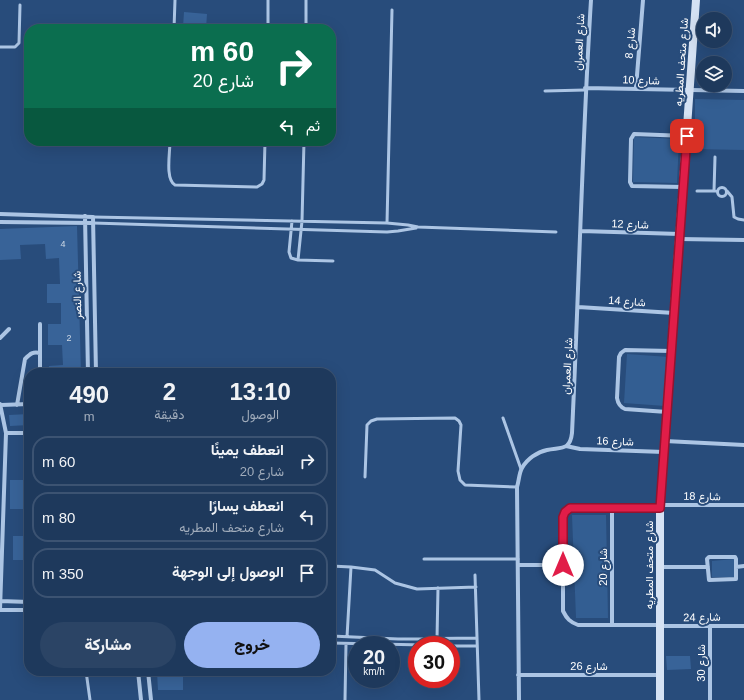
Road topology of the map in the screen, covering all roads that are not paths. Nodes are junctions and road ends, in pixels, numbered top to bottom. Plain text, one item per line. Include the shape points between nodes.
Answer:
1 (175, 0) edge
2 (268, 0) edge
3 (306, 0) edge
4 (591, 0) edge
5 (643, 0) edge
6 (696, 0) edge
7 (20, 5) dead end
8 (392, 10) dead end
9 (174, 24) edge
10 (268, 24) edge
11 (306, 24) edge
12 (0, 47) edge
13 (636, 88) junction
14 (585, 89) junction
15 (545, 91) dead end
16 (690, 91) junction
17 (744, 91) edge
18 (687, 136) junction
19 (170, 146) edge
20 (265, 146) edge
21 (304, 146) edge
22 (715, 157) dead end
23 (683, 188) junction
24 (697, 191) dead end
25 (715, 191) junction
26 (727, 191) junction
27 (0, 214) edge
28 (85, 216) junction
29 (92, 217) junction
30 (744, 220) edge
31 (292, 221) junction
32 (302, 221) junction
33 (0, 222) edge
34 (85, 223) junction
35 (92, 223) junction
36 (387, 223) junction
37 (418, 227) junction
38 (291, 230) junction
39 (301, 230) junction
40 (581, 231) junction
41 (556, 232) dead end
42 (680, 236) junction
43 (744, 240) edge
44 (298, 260) junction
45 (333, 261) dead end
46 (578, 307) junction
47 (674, 313) junction
48 (40, 324) dead end
49 (9, 328) dead end
50 (0, 338) edge
51 (671, 351) junction
52 (40, 353) junction
53 (40, 368) edge
54 (88, 368) edge
55 (96, 368) edge
56 (24, 404) edge
57 (0, 405) edge
58 (17, 405) junction
59 (667, 412) junction
60 (503, 418) dead end
61 (6, 433) junction
62 (24, 433) edge
63 (665, 441) junction
64 (744, 445) edge
65 (566, 446) junction
66 (664, 452) junction
67 (521, 469) junction
68 (365, 477) dead end
69 (517, 487) junction
70 (744, 505) edge
71 (660, 506) junction
72 (612, 508) junction
73 (2, 512) edge
74 (424, 559) dead end
75 (518, 559) junction
76 (518, 565) junction
77 (563, 565) junction
78 (336, 566) edge
79 (744, 566) edge
80 (351, 567) junction
81 (660, 567) junction
82 (708, 567) junction
83 (736, 567) junction
84 (475, 575) dead end
85 (476, 587) junction
86 (438, 588) junction
87 (0, 602) edge
88 (24, 602) edge
89 (0, 610) edge
90 (24, 610) edge
91 (612, 625) junction
92 (660, 626) junction
93 (710, 626) junction
94 (744, 626) edge
95 (336, 636) edge
96 (437, 636) edge
97 (347, 637) junction
98 (408, 638) edge
99 (460, 638) edge
100 (477, 638) junction
101 (336, 643) edge
102 (346, 644) junction
103 (408, 645) edge
104 (460, 646) edge
105 (477, 646) junction
106 (518, 675) junction
107 (660, 675) junction
108 (87, 676) edge
109 (139, 676) edge
110 (149, 676) edge
111 (90, 700) edge
112 (141, 700) edge
113 (151, 700) edge
114 (345, 700) edge
115 (479, 700) edge
116 (519, 700) edge
117 (660, 700) edge
118 (710, 700) edge

1 - 9 lane
2 - 10 lane
3 - 11 lane
4 - 14 street, شارع العمران
5 - 13 street, شارع 8
6 - 16 street, شارع متحف المطريه
7 - 12 lane via 19,43 15,47
8 - 36 lane
13 - 14 street, شارع 10
13 - 16 street, شارع 10
14 - 15 lane
14 - 40 street, شارع العمران
16 - 17 street, شارع 10
16 - 18 street, شارع متحف المطريه
18 - 23 street, شارع متحف المطريه
18 - 23 street via 634,134 631,139 632,186
19 - 20 lane via 169,175 175,185 257,187 264,180
21 - 32 lane
22 - 25 lane
23 - 42 street, شارع متحف المطريه
24 - 25 lane
25 - 26 lane via 721,187
25 - 26 lane via 722,197
26 - 30 lane via 732,197 734,217
27 - 28 street
28 - 29 street
28 - 34 street, شارع النصر
29 - 31 lane
29 - 35 street, شارع النصر
31 - 32 lane
31 - 38 lane
32 - 36 lane
32 - 39 lane
33 - 34 street
34 - 35 street
34 - 54 street, شارع النصر
35 - 38 lane
35 - 55 street, شارع النصر
36 - 37 lane
37 - 39 lane via 398,232
37 - 41 lane
38 - 39 lane
38 - 44 lane via 289,255 293,260
39 - 44 lane
40 - 42 street, شارع 12
40 - 46 street, شارع العمران
42 - 43 street, شارع 12
42 - 47 street, شارع متحف المطريه
44 - 45 lane
46 - 47 street, شارع 14
46 - 65 street, شارع العمران via 572,432 571,440
47 - 51 street, شارع متحف المطريه
48 - 52 street
49 - 50 street
51 - 59 street, شارع متحف المطريه
51 - 59 street via 625,350 619,357 617,398 621,407
52 - 53 street
52 - 58 street via 35,352 25,359
56 - 58 street
57 - 58 street
57 - 61 street
59 - 63 street, شارع متحف المطريه
60 - 67 lane
61 - 62 street
61 - 73 street
63 - 64 street
63 - 66 street, شارع متحف المطريه
65 - 66 street, شارع 16 via 580,449
65 - 67 street via 536,454
66 - 71 street, شارع متحف المطريه
67 - 69 street
68 - 69 lane via 367,425 371,421 455,418 460,425 460,480 465,485
69 - 75 street
70 - 71 street, شارع 18
71 - 72 street
71 - 81 street, شارع متحف المطريه
72 - 77 street via 570,508 565,512
72 - 91 street, شارع 20
73 - 87 street
74 - 75 lane
75 - 76 street
76 - 77 street
76 - 106 street
77 - 91 street via 566,618 578,626
78 - 80 lane
79 - 83 street
80 - 86 lane via 375,570 395,583 417,589
80 - 97 lane
81 - 82 street
81 - 92 street, شارع متحف المطريه
82 - 83 street via 710,557 735,557
82 - 83 street via 709,580 734,580
84 - 85 lane
85 - 86 lane
85 - 100 lane
86 - 96 lane
87 - 88 street
87 - 89 street
89 - 90 street
91 - 92 street
92 - 93 street, شارع 24
92 - 107 street, شارع متحف المطريه
93 - 94 street, شارع 24
93 - 118 street, شارع 30
95 - 97 lane
97 - 98 lane
99 - 100 lane
100 - 105 lane
101 - 102 lane
102 - 103 lane
102 - 114 lane
104 - 105 lane
105 - 115 lane
106 - 107 street, شارع 26
106 - 116 street
107 - 117 street, شارع متحف المطريه
108 - 111 lane
109 - 112 street
110 - 113 street

